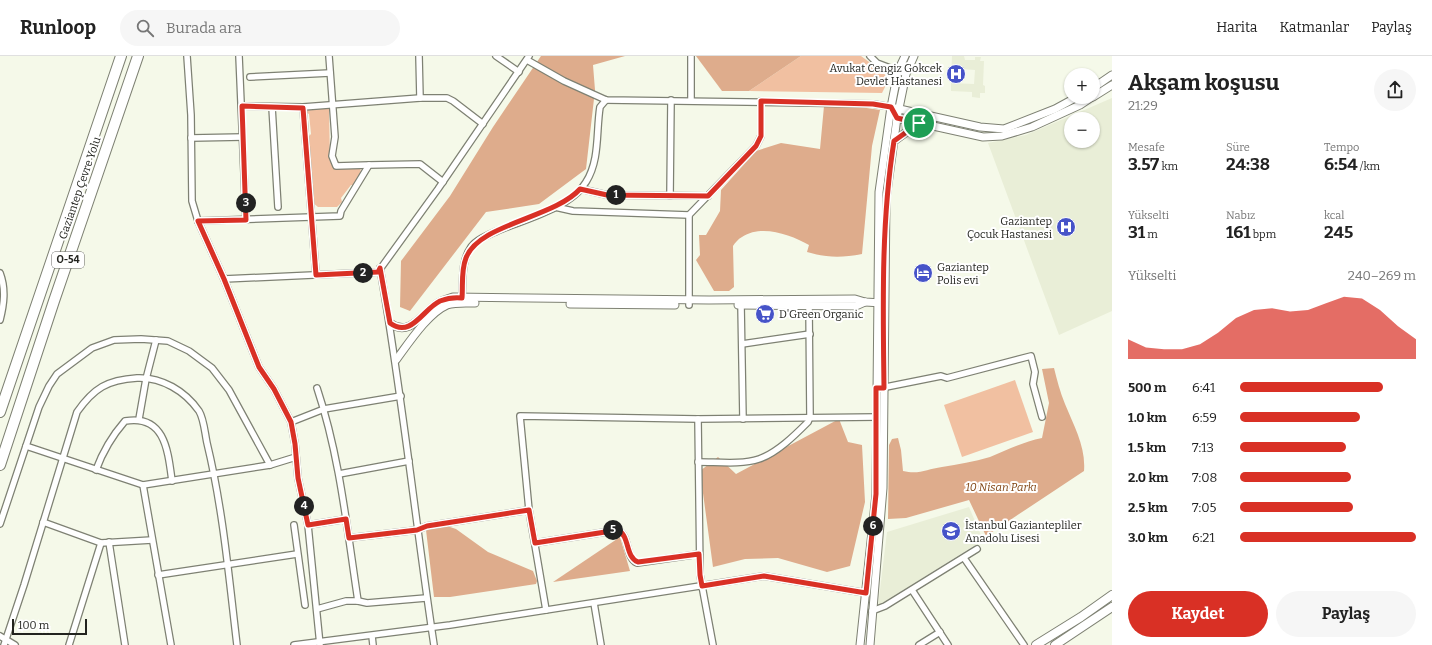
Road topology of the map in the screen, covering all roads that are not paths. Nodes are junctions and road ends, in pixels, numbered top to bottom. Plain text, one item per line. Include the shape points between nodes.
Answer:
1 (121, 56) edge
2 (138, 56) edge
3 (188, 56) edge
4 (239, 56) edge
5 (329, 56) edge
6 (419, 56) edge
7 (496, 56) edge
8 (691, 56) edge
9 (870, 56) edge
10 (905, 56) edge
11 (914, 56) edge
12 (528, 58) edge
13 (898, 71) junction
14 (519, 72) junction
15 (330, 73) junction
16 (906, 74) junction
17 (1112, 75) edge
18 (250, 77) dead end
19 (1100, 83) edge
20 (1112, 85) edge
21 (1100, 93) edge
22 (420, 98) junction
23 (606, 100) junction
24 (671, 100) junction
25 (691, 100) junction
26 (761, 101) junction
27 (1064, 104) edge
28 (1082, 104) edge
29 (333, 105) junction
30 (242, 106) junction
31 (272, 107) junction
32 (891, 107) junction
33 (303, 108) junction
34 (899, 108) junction
35 (897, 118) junction
36 (919, 123) junction
37 (483, 124) junction
38 (243, 137) junction
39 (191, 138) junction
40 (894, 141) junction
41 (369, 165) junction
42 (443, 182) junction
43 (580, 189) junction
44 (670, 196) junction
45 (708, 196) junction
46 (278, 207) dead end
47 (555, 207) junction
48 (689, 215) junction
49 (310, 217) junction
50 (246, 220) junction
51 (198, 221) junction
52 (380, 268) junction
53 (0, 274) edge
54 (316, 275) junction
55 (224, 279) junction
56 (462, 298) junction
57 (865, 302) junction
58 (689, 303) junction
59 (880, 303) junction
60 (741, 305) junction
61 (809, 306) junction
62 (0, 320) edge
63 (390, 323) junction
64 (810, 334) junction
65 (156, 340) junction
66 (742, 344) junction
67 (396, 360) junction
68 (146, 379) junction
69 (317, 388) dead end
70 (880, 388) junction
71 (401, 396) junction
72 (324, 410) junction
73 (0, 412) edge
74 (810, 417) junction
75 (877, 417) junction
76 (1042, 417) dead end
77 (139, 419) junction
78 (698, 419) junction
79 (743, 419) junction
80 (291, 422) junction
81 (26, 446) junction
82 (296, 458) junction
83 (62, 459) junction
84 (409, 461) junction
85 (698, 462) junction
86 (0, 465) edge
87 (270, 465) junction
88 (96, 470) junction
89 (339, 474) junction
90 (215, 475) junction
91 (172, 481) junction
92 (142, 485) junction
93 (529, 510) junction
94 (346, 519) junction
95 (43, 522) junction
96 (0, 524) edge
97 (294, 525) dead end
98 (308, 525) junction
99 (417, 530) junction
100 (349, 538) junction
101 (152, 540) junction
102 (109, 542) junction
103 (101, 543) junction
104 (535, 543) junction
105 (977, 549) dead end
106 (297, 554) junction
107 (699, 554) junction
108 (964, 558) junction
109 (227, 565) junction
110 (158, 575) junction
111 (702, 586) junction
112 (912, 590) junction
113 (866, 593) junction
114 (1112, 595) edge
115 (426, 598) junction
116 (358, 600) junction
117 (594, 603) junction
118 (305, 605) dead end
119 (1112, 607) edge
120 (317, 609) junction
121 (546, 610) junction
122 (872, 612) junction
123 (431, 628) junction
124 (940, 632) junction
125 (0, 636) edge
126 (372, 636) junction
127 (5, 642) edge
128 (320, 643) edge
129 (15, 645) edge
130 (69, 645) edge
131 (125, 645) edge
132 (171, 645) edge
133 (237, 645) edge
134 (294, 645) edge
135 (373, 645) edge
136 (434, 645) edge
137 (601, 645) edge
138 (713, 645) edge
139 (860, 645) edge
140 (870, 645) edge
141 (919, 645) edge
142 (948, 645) edge
143 (1024, 645) edge
144 (1036, 645) edge
145 (1055, 645) edge

1 - 73 highway, Gaziantep Çevre Yolu / O-54
2 - 86 highway, Gaziantep Çevre Yolu / O-54
3 - 39 street
4 - 30 street
5 - 15 street
6 - 22 street
7 - 14 street
8 - 25 street
9 - 13 street via 877,63
10 - 13 street
11 - 16 street
12 - 14 street
12 - 23 street via 564,81
13 - 16 street
13 - 32 street
14 - 37 street
15 - 18 street
15 - 29 street
16 - 34 street
17 - 19 street
20 - 21 street
22 - 29 street
22 - 37 street via 447,98
23 - 24 street
23 - 43 street via 600,107 593,166
24 - 25 street
24 - 44 street
25 - 26 street
26 - 32 street via 873,104
26 - 45 street via 761,136 756,146
27 - 34 street via 1004,129 980,127
28 - 36 street via 1032,128 1002,136 983,137
29 - 33 street
29 - 41 street via 335,137 332,156 336,166
30 - 31 street
30 - 38 street
31 - 33 street
31 - 46 street
32 - 34 street
32 - 35 street
32 - 59 street via 879,192
33 - 49 street
34 - 35 street
35 - 36 street
35 - 40 street
36 - 40 street
37 - 42 street
38 - 39 street
38 - 50 street
39 - 51 street via 192,201
40 - 59 street via 886,199
41 - 42 street via 420,164
41 - 49 street via 340,211 340,216
42 - 52 street
43 - 44 street via 607,195
43 - 47 street via 574,196
44 - 45 street
45 - 48 street
47 - 48 street via 573,211
47 - 56 street via 484,237 471,246 465,259
48 - 58 street
49 - 50 street
49 - 54 street
50 - 51 street
51 - 55 street
52 - 54 street via 378,272
52 - 63 street
53 - 62 street via 4,284
54 - 55 street
55 - 80 street via 259,367
56 - 58 street
56 - 63 street via 453,297 439,302 414,325 401,328
57 - 58 street via 855,300
57 - 59 street
57 - 61 street via 856,306
58 - 60 street
58 - 67 street via 447,305 435,313
59 - 70 street
60 - 61 street
60 - 66 street
61 - 64 street
63 - 67 street
64 - 66 street
64 - 74 street
65 - 68 street
65 - 81 street via 114,340 92,348 57,374 49,386
65 - 87 street via 168,341 189,351 212,368 229,390
66 - 79 street
67 - 71 street
68 - 77 street
68 - 83 street via 116,381 97,388 87,397 77,412
68 - 90 street via 158,380 173,387 188,398 200,413
69 - 72 street
70 - 75 street
70 - 76 street via 941,376 947,378 1031,356 1035,372 1033,384
70 - 122 street via 883,488
71 - 72 street
71 - 84 street
72 - 80 street
72 - 89 street
74 - 75 street
74 - 79 street
74 - 85 street via 807,423 774,452 764,457 747,462
75 - 113 street via 876,494
77 - 88 street via 125,421 116,431 105,446
77 - 91 street via 150,423 161,434 168,453
78 - 79 street
78 - 85 street
78 - 93 street via 520,416
80 - 82 street
81 - 83 street
81 - 96 street
82 - 87 street
82 - 98 street
83 - 88 street
83 - 95 street
84 - 89 street
84 - 99 street
85 - 107 street
87 - 90 street
88 - 92 street
89 - 94 street
90 - 91 street
90 - 109 street
91 - 92 street
92 - 101 street
93 - 99 street via 427,526
93 - 104 street
94 - 98 street
94 - 100 street
95 - 103 street
95 - 127 street
97 - 106 street
98 - 120 street
99 - 100 street
99 - 115 street
100 - 116 street
101 - 102 street
101 - 110 street
102 - 103 street
102 - 131 street
103 - 130 street
104 - 107 street via 616,530 623,533 632,558 638,562
104 - 121 street
105 - 108 street
106 - 109 street
106 - 118 street
107 - 111 street
108 - 112 street
108 - 143 street
109 - 110 street
109 - 133 street
110 - 132 street
111 - 113 street via 764,576
111 - 117 street
111 - 138 street
112 - 122 street
112 - 124 street
113 - 139 street
114 - 144 main road via 1081,618
115 - 116 street via 366,603
115 - 123 street
116 - 120 street
117 - 121 street
117 - 137 street
119 - 145 main road
120 - 128 street
121 - 123 street
122 - 140 street
123 - 126 street
123 - 136 street
124 - 141 street
124 - 142 street
125 - 127 street
126 - 128 street
126 - 135 street
127 - 129 street
128 - 134 street

